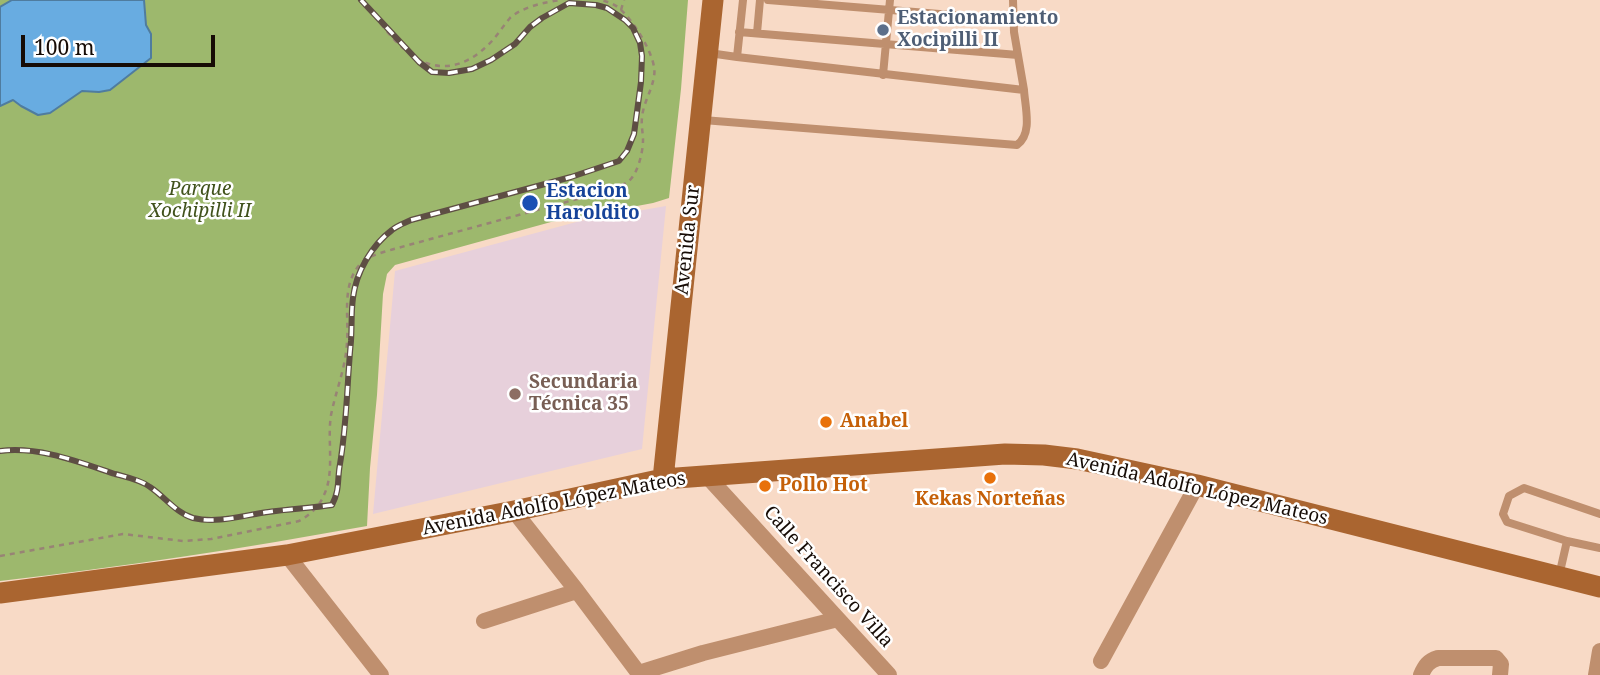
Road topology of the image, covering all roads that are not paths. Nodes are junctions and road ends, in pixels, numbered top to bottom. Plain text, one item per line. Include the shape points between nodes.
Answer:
1 (713, 0) edge
2 (743, 0) edge
3 (760, 0) edge
4 (768, 0) edge
5 (890, 0) edge
6 (1013, 0) edge
7 (889, 10) junction
8 (1013, 20) junction
9 (739, 32) junction
10 (757, 33) junction
11 (886, 44) junction
12 (708, 53) junction
13 (1018, 55) junction
14 (737, 57) junction
15 (883, 75) junction
16 (1024, 90) junction
17 (701, 119) junction
18 (707, 476) junction
19 (663, 479) junction
20 (1197, 485) junction
21 (514, 511) junction
22 (1600, 514) edge
23 (1567, 541) junction
24 (1600, 548) edge
25 (287, 555) junction
26 (1559, 576) junction
27 (1600, 587) edge
28 (577, 591) junction
29 (0, 593) edge
30 (838, 619) junction
31 (484, 621) dead end
32 (1600, 650) edge
33 (1101, 661) dead end
34 (1500, 671) edge
35 (639, 674) edge
36 (381, 675) edge
37 (889, 675) edge
38 (1421, 675) edge
39 (1595, 675) edge

1 - 12 street, Avenida Sur
2 - 9 lane
3 - 10 lane
4 - 7 lane
5 - 7 lane
6 - 8 lane
7 - 8 lane
7 - 11 lane
8 - 13 lane
9 - 10 lane
9 - 14 lane
10 - 11 lane
11 - 13 lane
11 - 15 lane
12 - 14 lane
12 - 17 street, Avenida Sur
13 - 16 lane
14 - 15 lane
15 - 16 lane
16 - 17 lane via 1027,131 1017,145
17 - 19 street, Avenida Sur
18 - 19 street, Avenida Adolfo López Mateos
18 - 20 street, Avenida Adolfo López Mateos via 1005,454 1077,459
18 - 30 street, Calle Francisco Villa
19 - 21 street, Avenida Adolfo López Mateos
20 - 26 street, Avenida Adolfo López Mateos
20 - 33 street
21 - 25 street, Avenida Adolfo López Mateos
21 - 28 street
22 - 23 lane via 1524,488 1509,496 1503,514 1507,522
23 - 24 lane
23 - 26 lane
25 - 29 street, Avenida Adolfo López Mateos
25 - 36 street
26 - 27 street, Avenida Adolfo López Mateos
28 - 31 street
28 - 35 street
30 - 35 street
30 - 37 street, Calle Francisco Villa
32 - 39 street
34 - 38 street via 1496,659 1438,658 1428,663

